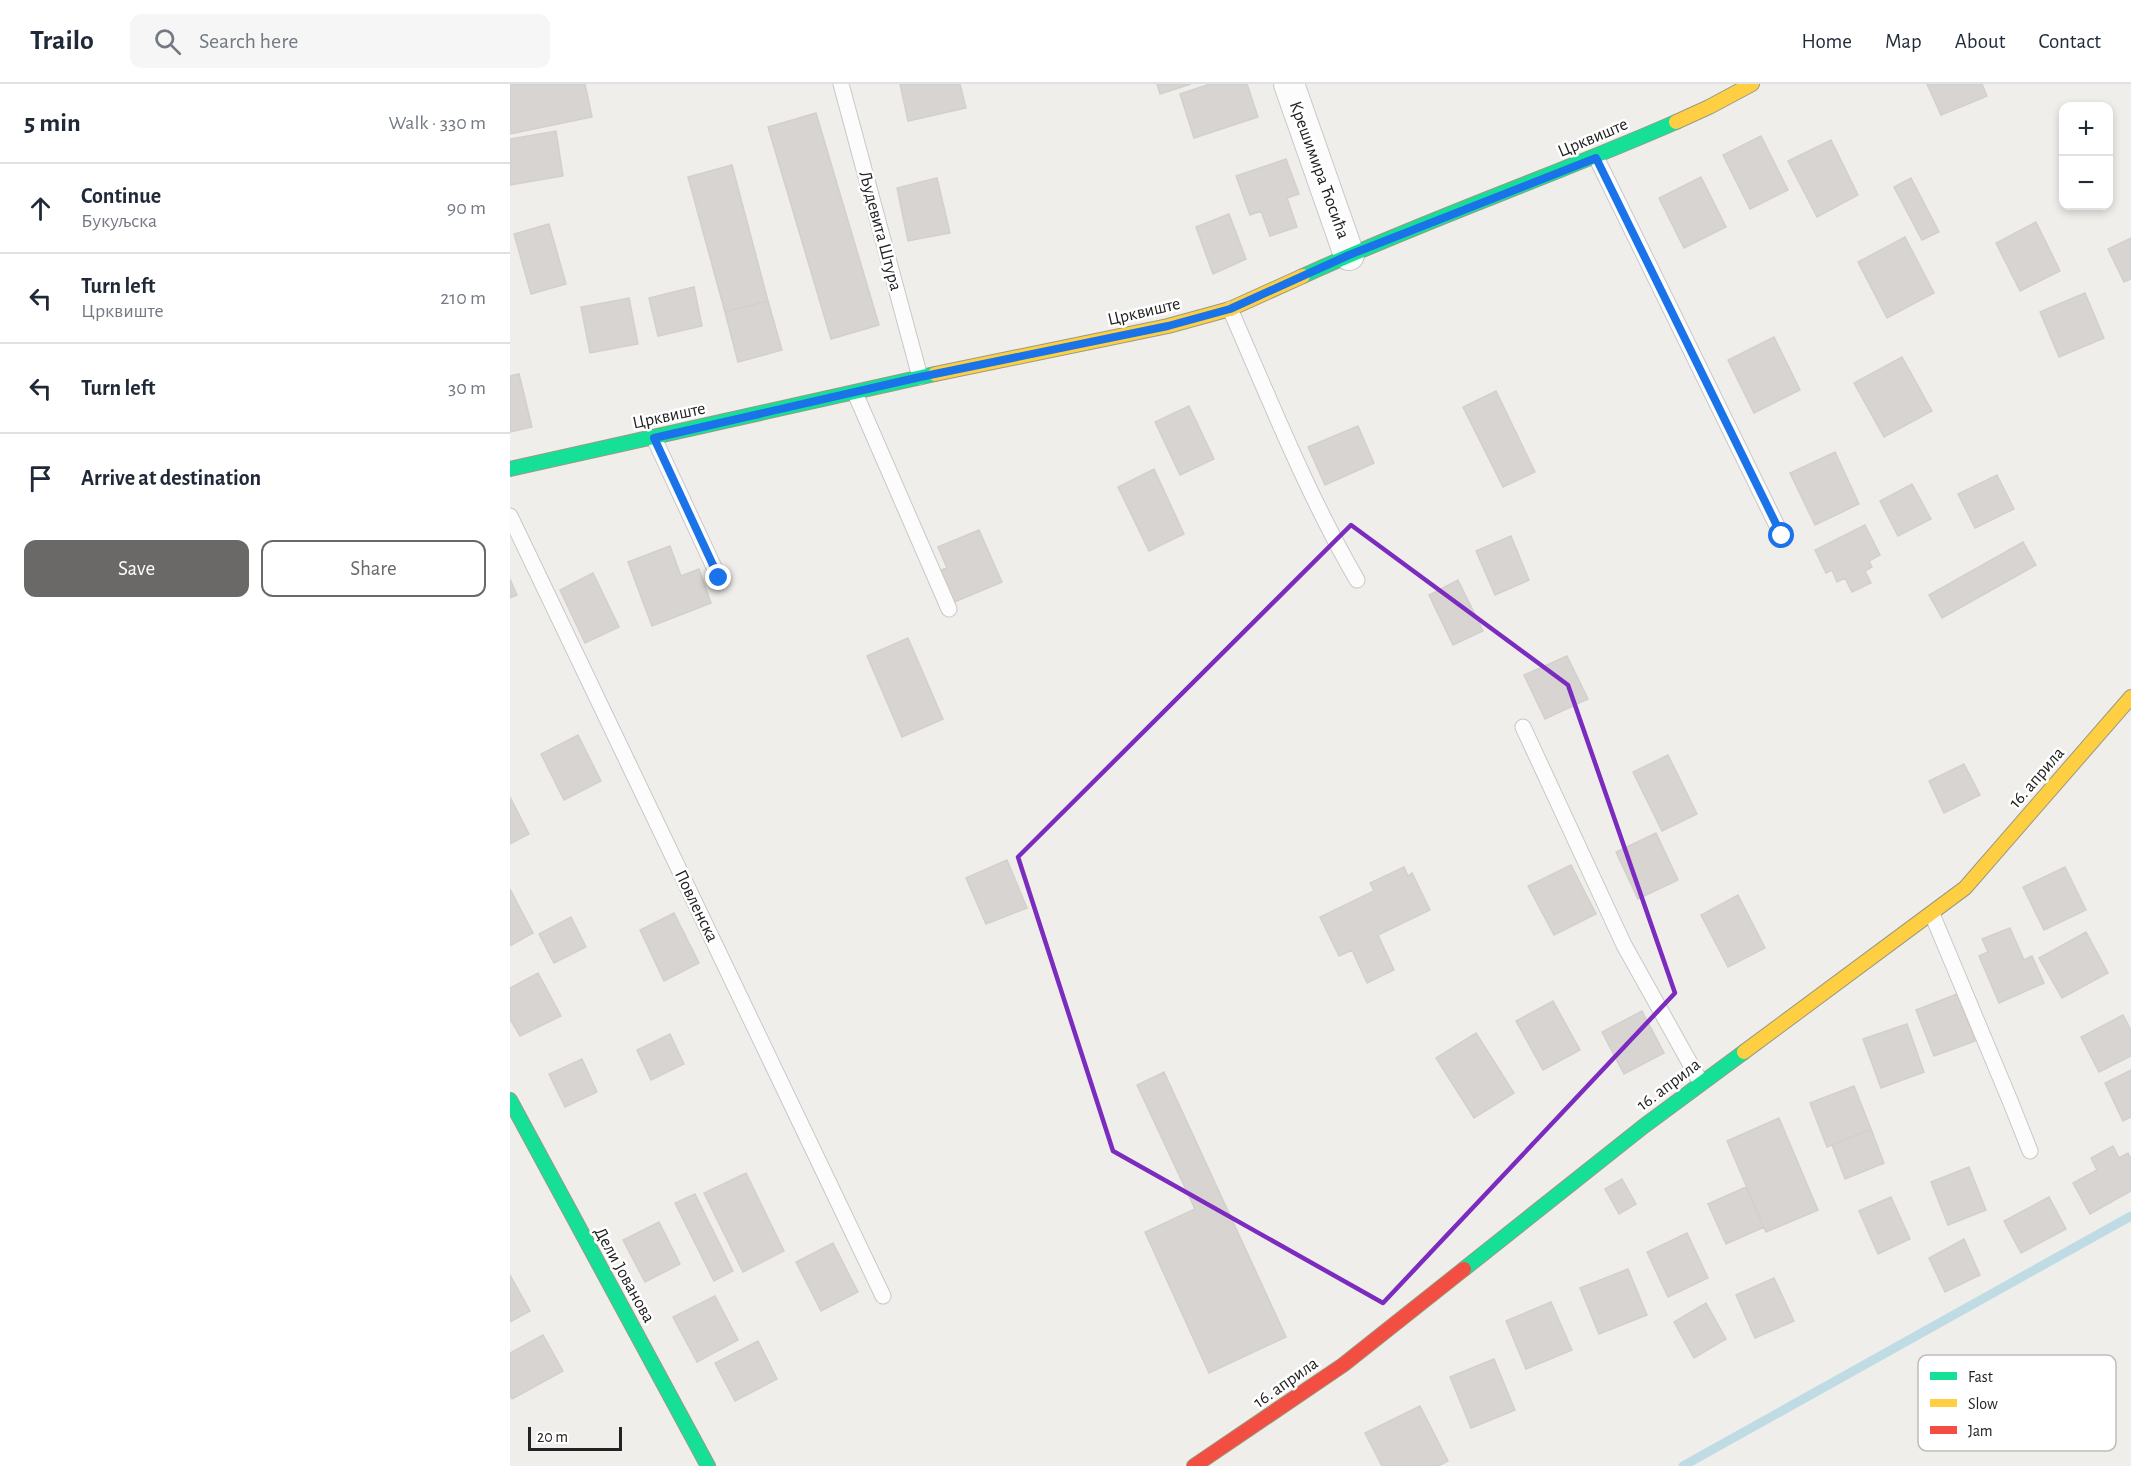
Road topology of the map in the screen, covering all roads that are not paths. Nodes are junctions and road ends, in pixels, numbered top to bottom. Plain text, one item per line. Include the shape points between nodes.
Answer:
1 (841, 84) edge
2 (1289, 84) edge
3 (1752, 84) edge
4 (1596, 158) junction
5 (1349, 255) junction
6 (1230, 309) junction
7 (920, 377) junction
8 (855, 393) junction
9 (654, 438) junction
10 (510, 469) edge
11 (510, 516) edge
12 (1782, 536) dead end
13 (719, 578) dead end
14 (1357, 580) dead end
15 (949, 609) dead end
16 (2131, 697) edge
17 (1523, 727) dead end
18 (1932, 914) junction
19 (1701, 1083) junction
20 (510, 1100) edge
21 (2030, 1151) dead end
22 (883, 1296) dead end
23 (708, 1466) edge
24 (1194, 1466) edge

1 - 7 lane, Људевита Штура
2 - 5 street, Крешимира Ћосића
3 - 4 street, Црквиште
4 - 5 street, Црквиште
4 - 12 lane
5 - 6 street, Црквиште
6 - 7 street, Црквиште via 1168,326
6 - 14 lane via 1296,462
7 - 8 street, Црквиште
8 - 9 street, Црквиште
8 - 15 lane
9 - 10 street, Црквиште
9 - 13 lane
11 - 22 lane, Повленска
16 - 18 street, 16. априла via 1965,888
17 - 19 lane via 1624,945
18 - 19 street, 16. априла
18 - 21 lane
19 - 24 street, 16. априла via 1343,1365
20 - 23 street, Дели Јованова

